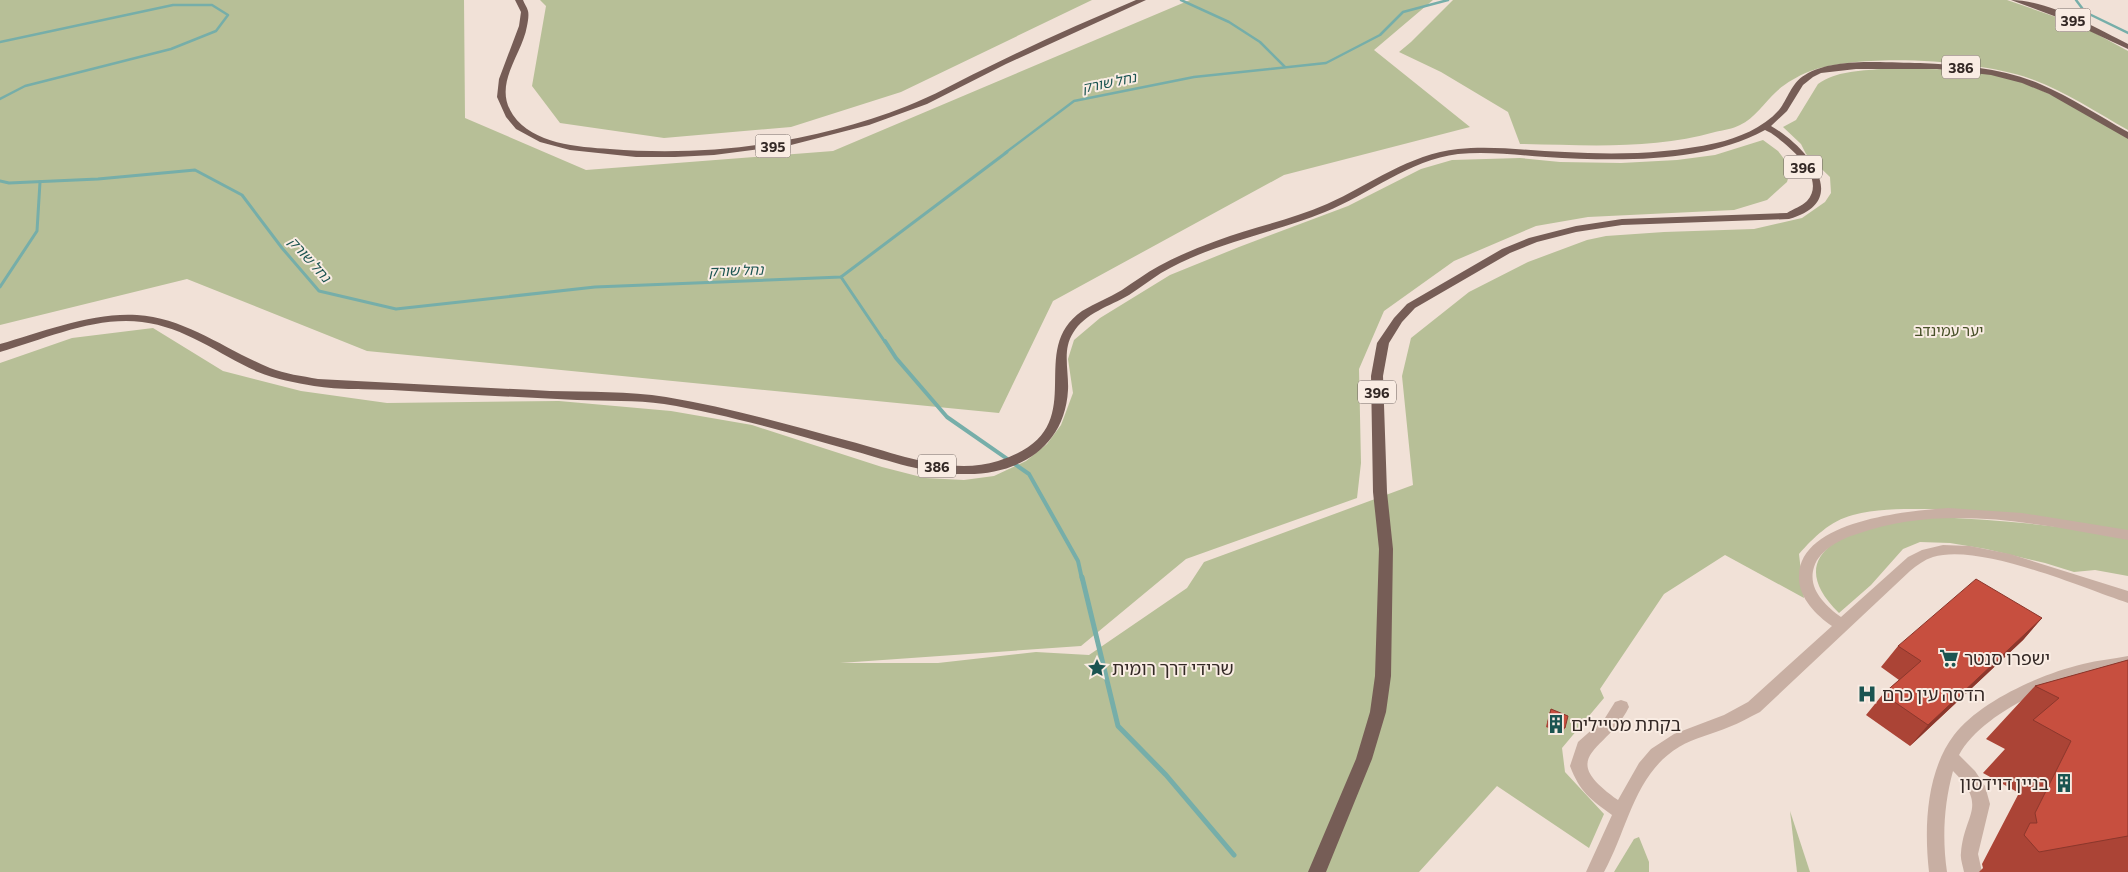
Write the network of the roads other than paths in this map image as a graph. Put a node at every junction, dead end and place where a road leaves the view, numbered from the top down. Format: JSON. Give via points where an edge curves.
{"nodes":[{"id":1,"x":519,"y":0,"type":"edge"},
{"id":2,"x":1142,"y":0,"type":"edge"},
{"id":3,"x":2015,"y":0,"type":"edge"},
{"id":4,"x":2128,"y":47,"type":"edge"},
{"id":5,"x":1780,"y":113,"type":"junction"},
{"id":6,"x":1765,"y":126,"type":"junction"},
{"id":7,"x":2128,"y":136,"type":"edge"},
{"id":8,"x":1793,"y":145,"type":"junction"},
{"id":9,"x":1789,"y":216,"type":"junction"},
{"id":10,"x":0,"y":348,"type":"edge"},
{"id":11,"x":2128,"y":535,"type":"edge"},
{"id":12,"x":2128,"y":597,"type":"edge"},
{"id":13,"x":1842,"y":625,"type":"junction"},
{"id":14,"x":2128,"y":662,"type":"edge"},
{"id":15,"x":1621,"y":706,"type":"dead end"},
{"id":16,"x":1951,"y":758,"type":"junction"},
{"id":17,"x":1622,"y":812,"type":"junction"},
{"id":18,"x":1317,"y":872,"type":"edge"},
{"id":19,"x":1595,"y":872,"type":"edge"},
{"id":20,"x":1938,"y":872,"type":"edge"},
{"id":21,"x":1973,"y":872,"type":"edge"}],
"edges":[{"from":1,"to":2,"type":"main road","number":"395","via":[[525,12],[521,34],[500,92],[511,120],[529,134],[549,143],[618,153],[667,154],[762,148],[858,127],[905,110]]},
{"from":3,"to":4,"type":"main road","number":"395","via":[[2088,26]]},
{"from":5,"to":6,"type":"main road","number":"386"},
{"from":5,"to":7,"type":"main road","number":"386","via":[[1806,77],[1820,72],[1876,66],[1961,67],[2027,82]]},
{"from":5,"to":8,"type":"main road","via":[[1780,121]]},
{"from":6,"to":8,"type":"main road","number":"396"},
{"from":6,"to":9,"type":"main road","number":"396","via":[[1805,169],[1809,178],[1809,188]]},
{"from":6,"to":10,"type":"main road","number":"386","via":[[1753,134],[1715,146],[1667,154],[1611,156],[1472,150],[1447,152],[1421,160],[1327,207],[1207,248],[1161,269],[1122,295],[1085,314],[1068,329],[1060,354],[1062,391],[1057,422],[1038,448],[1012,461],[983,469],[948,468],[908,461],[718,411],[662,400],[318,383],[268,371],[199,337],[161,322],[136,317],[101,321]]},
{"from":8,"to":9,"type":"main road","number":"396","via":[[1816,174],[1817,189],[1808,206]]},
{"from":9,"to":18,"type":"main road","number":"396","via":[[1622,222],[1533,240],[1506,251],[1410,306],[1398,320],[1383,343],[1377,376],[1380,492],[1386,549],[1383,676],[1378,712],[1364,759]]},
{"from":11,"to":13,"type":"street","via":[[1996,515],[1933,514],[1865,524],[1831,539],[1810,559],[1806,574],[1810,593],[1828,616]]},
{"from":12,"to":13,"type":"street","via":[[2082,580],[2000,557],[1942,550],[1911,561]]},
{"from":13,"to":17,"type":"street","via":[[1754,707],[1672,742],[1657,753],[1644,767]]},
{"from":14,"to":16,"type":"street","via":[[2071,674],[2011,700],[1983,717],[1959,741]]},
{"from":15,"to":17,"type":"street","via":[[1611,723],[1584,747],[1578,766],[1584,780],[1598,795]]},
{"from":16,"to":20,"type":"street","via":[[1936,813]]},
{"from":16,"to":21,"type":"street","via":[[1969,776],[1979,791],[1982,804],[1969,854]]},
{"from":17,"to":19,"type":"street"}]}
